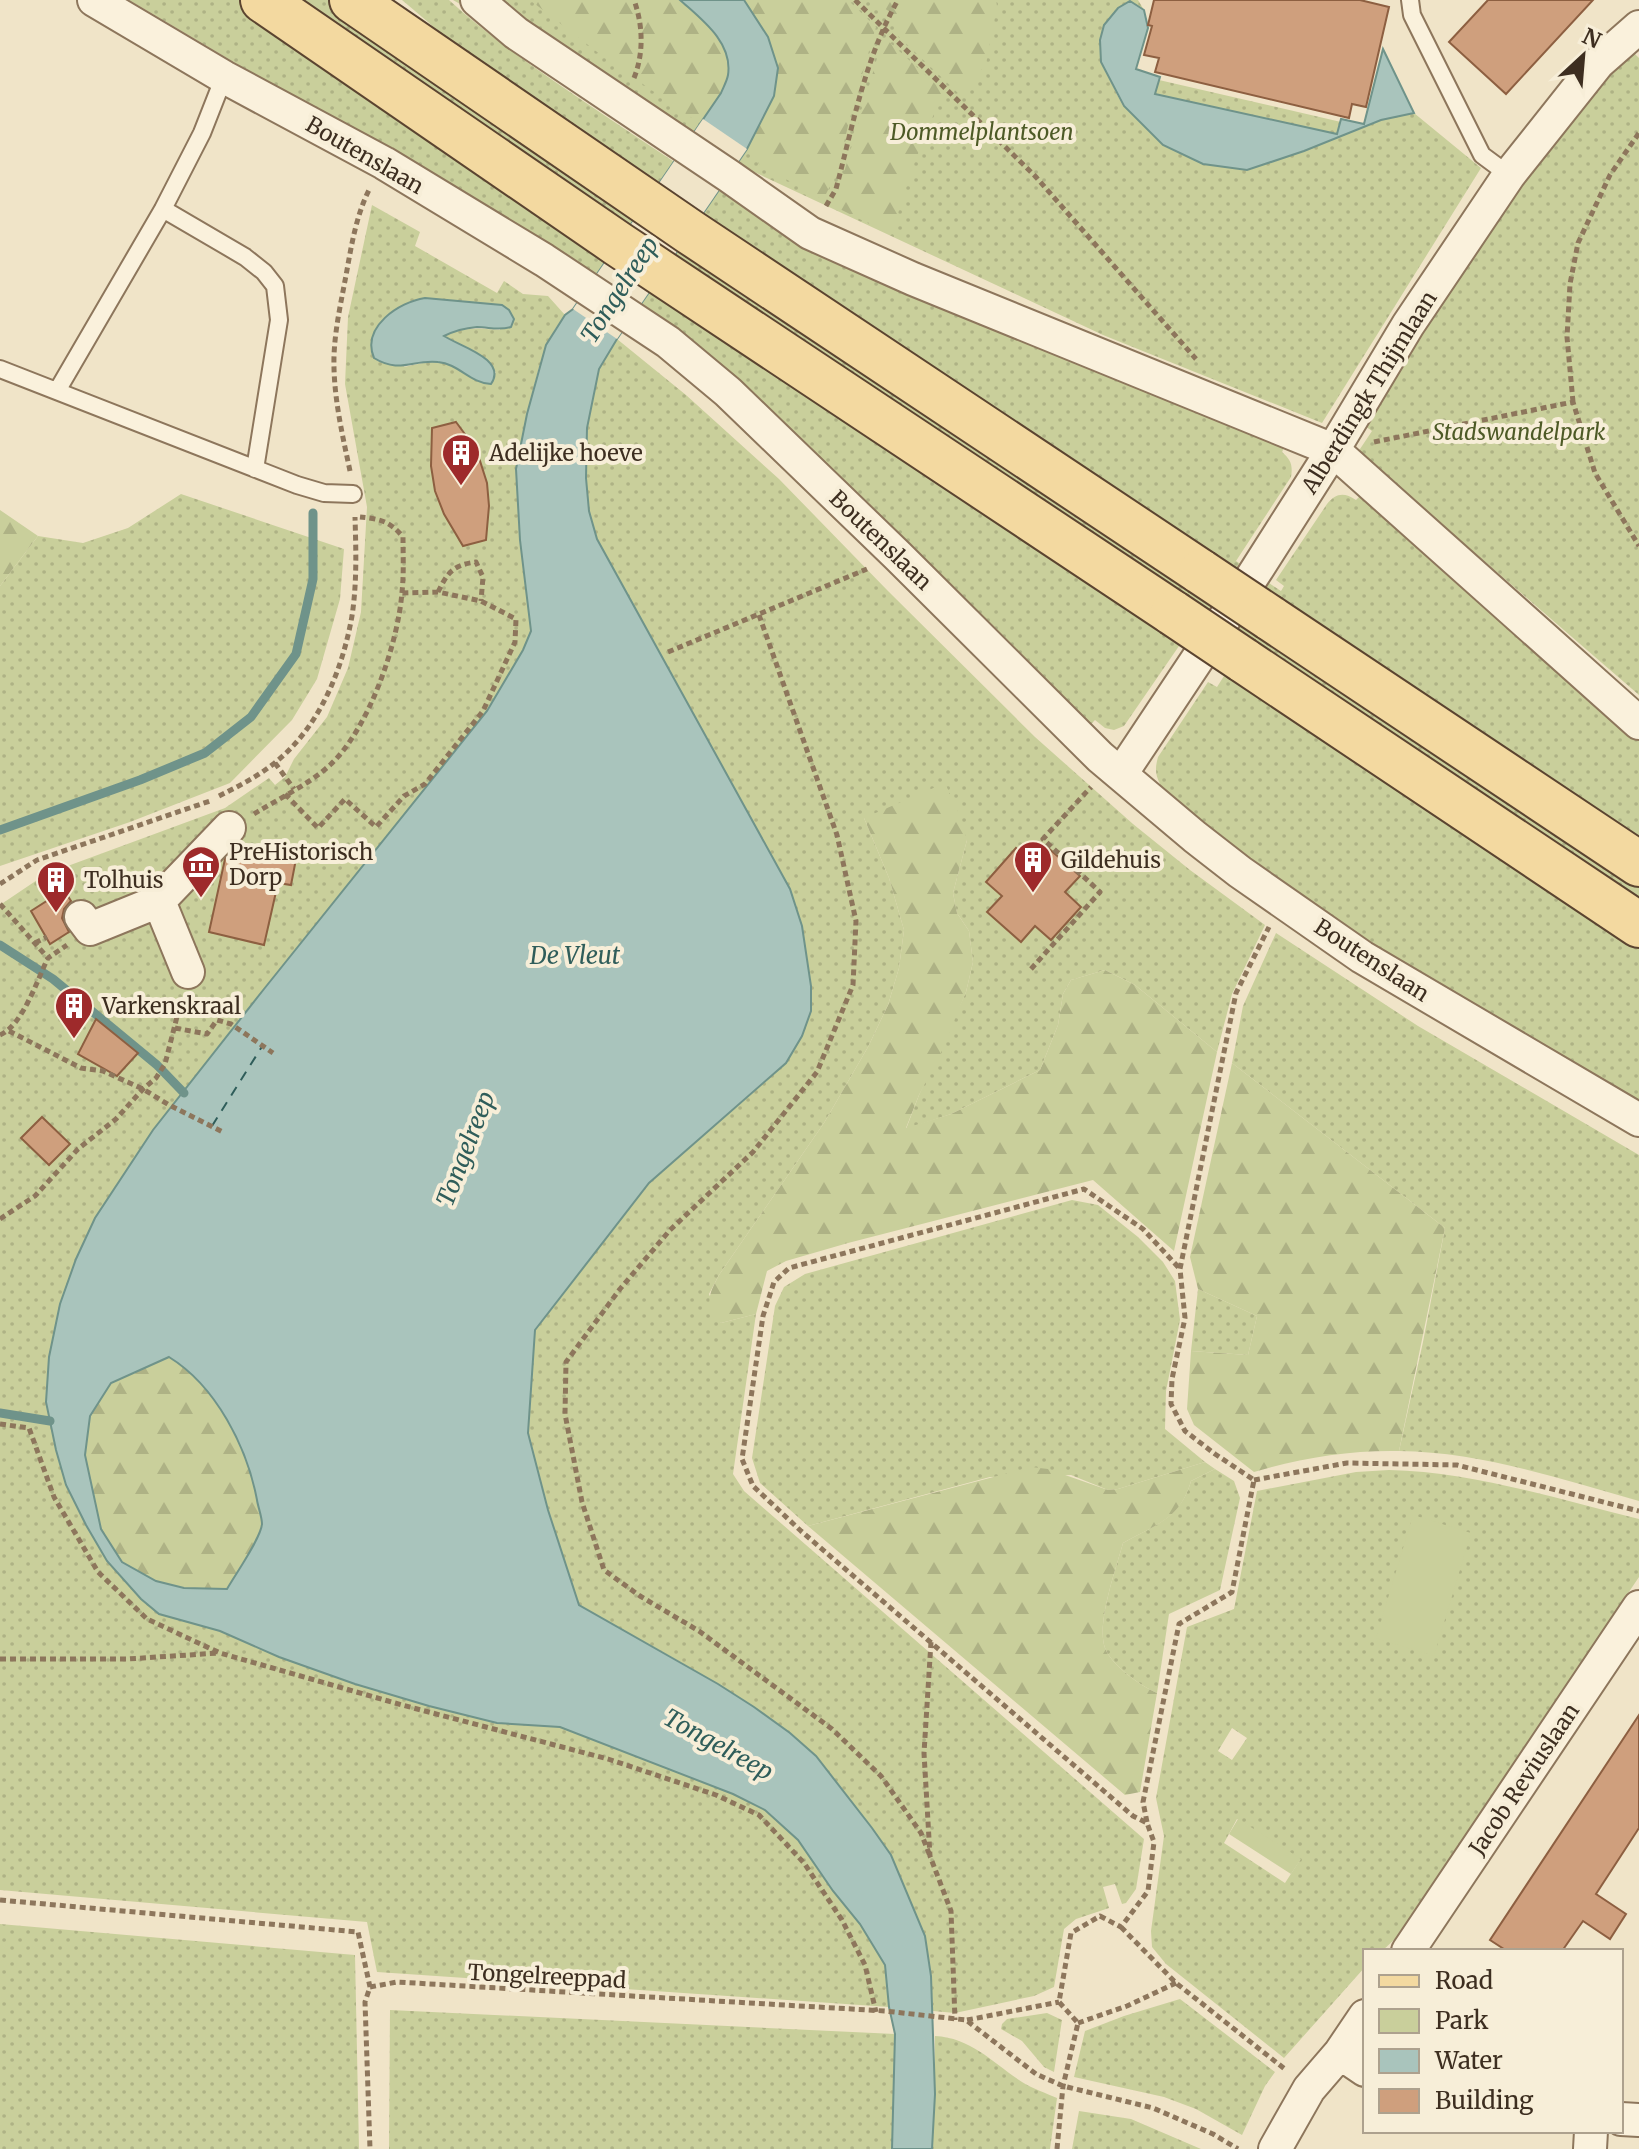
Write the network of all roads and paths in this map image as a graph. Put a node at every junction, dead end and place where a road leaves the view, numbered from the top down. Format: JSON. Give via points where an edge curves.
{"nodes":[{"id":1,"x":94,"y":0,"type":"edge"},
{"id":2,"x":263,"y":0,"type":"edge"},
{"id":3,"x":352,"y":0,"type":"edge"},
{"id":4,"x":477,"y":0,"type":"edge"},
{"id":5,"x":634,"y":0,"type":"edge"},
{"id":6,"x":855,"y":0,"type":"edge"},
{"id":7,"x":898,"y":0,"type":"edge"},
{"id":8,"x":1410,"y":0,"type":"edge"},
{"id":9,"x":883,"y":27,"type":"junction"},
{"id":10,"x":1639,"y":27,"type":"edge"},
{"id":11,"x":224,"y":77,"type":"junction"},
{"id":12,"x":619,"y":103,"type":"junction"},
{"id":13,"x":1639,"y":133,"type":"edge"},
{"id":14,"x":1509,"y":175,"type":"junction"},
{"id":15,"x":361,"y":206,"type":"dead end"},
{"id":16,"x":163,"y":209,"type":"junction"},
{"id":17,"x":810,"y":233,"type":"junction"},
{"id":18,"x":0,"y":369,"type":"edge"},
{"id":19,"x":57,"y":391,"type":"junction"},
{"id":20,"x":1187,"y":391,"type":"junction"},
{"id":21,"x":1573,"y":402,"type":"junction"},
{"id":22,"x":1333,"y":450,"type":"junction"},
{"id":23,"x":255,"y":469,"type":"junction"},
{"id":24,"x":353,"y":494,"type":"junction"},
{"id":25,"x":355,"y":517,"type":"junction"},
{"id":26,"x":1639,"y":546,"type":"edge"},
{"id":27,"x":898,"y":556,"type":"junction"},
{"id":28,"x":438,"y":592,"type":"junction"},
{"id":29,"x":402,"y":593,"type":"junction"},
{"id":30,"x":481,"y":601,"type":"junction"},
{"id":31,"x":759,"y":615,"type":"junction"},
{"id":32,"x":668,"y":652,"type":"dead end"},
{"id":33,"x":1639,"y":723,"type":"edge"},
{"id":34,"x":275,"y":763,"type":"junction"},
{"id":35,"x":1116,"y":770,"type":"junction"},
{"id":36,"x":294,"y":789,"type":"junction"},
{"id":37,"x":285,"y":794,"type":"junction"},
{"id":38,"x":229,"y":828,"type":"joint"},
{"id":39,"x":1639,"y":864,"type":"edge"},
{"id":40,"x":0,"y":884,"type":"edge"},
{"id":41,"x":159,"y":901,"type":"junction"},
{"id":42,"x":0,"y":904,"type":"edge"},
{"id":43,"x":1285,"y":904,"type":"junction"},
{"id":44,"x":86,"y":923,"type":"joint"},
{"id":45,"x":1639,"y":925,"type":"edge"},
{"id":46,"x":47,"y":937,"type":"dead end"},
{"id":47,"x":35,"y":943,"type":"junction"},
{"id":48,"x":47,"y":961,"type":"junction"},
{"id":49,"x":1031,"y":969,"type":"dead end"},
{"id":50,"x":188,"y":972,"type":"joint"},
{"id":51,"x":175,"y":1028,"type":"junction"},
{"id":52,"x":9,"y":1031,"type":"junction"},
{"id":53,"x":0,"y":1035,"type":"edge"},
{"id":54,"x":273,"y":1053,"type":"dead end"},
{"id":55,"x":143,"y":1089,"type":"junction"},
{"id":56,"x":1639,"y":1120,"type":"edge"},
{"id":57,"x":223,"y":1132,"type":"dead end"},
{"id":58,"x":0,"y":1219,"type":"edge"},
{"id":59,"x":1180,"y":1269,"type":"junction"},
{"id":60,"x":0,"y":1424,"type":"edge"},
{"id":61,"x":1254,"y":1480,"type":"junction"},
{"id":62,"x":1639,"y":1511,"type":"edge"},
{"id":63,"x":1639,"y":1607,"type":"edge"},
{"id":64,"x":931,"y":1642,"type":"junction"},
{"id":65,"x":220,"y":1653,"type":"junction"},
{"id":66,"x":0,"y":1659,"type":"edge"},
{"id":67,"x":1147,"y":1823,"type":"junction"},
{"id":68,"x":930,"y":1856,"type":"junction"},
{"id":69,"x":0,"y":1900,"type":"edge"},
{"id":70,"x":1121,"y":1927,"type":"junction"},
{"id":71,"x":1409,"y":1949,"type":"edge"},
{"id":72,"x":1176,"y":1983,"type":"junction"},
{"id":73,"x":370,"y":1987,"type":"junction"},
{"id":74,"x":1059,"y":2002,"type":"junction"},
{"id":75,"x":876,"y":2012,"type":"junction"},
{"id":76,"x":955,"y":2020,"type":"junction"},
{"id":77,"x":966,"y":2020,"type":"junction"},
{"id":78,"x":1078,"y":2023,"type":"junction"},
{"id":79,"x":1363,"y":2023,"type":"edge"},
{"id":80,"x":1352,"y":2061,"type":"edge"},
{"id":81,"x":1063,"y":2086,"type":"junction"},
{"id":82,"x":1309,"y":2089,"type":"junction"},
{"id":83,"x":370,"y":2149,"type":"edge"},
{"id":84,"x":1057,"y":2149,"type":"edge"},
{"id":85,"x":1238,"y":2149,"type":"edge"},
{"id":86,"x":1275,"y":2149,"type":"edge"}],
"edges":[{"from":1,"to":11,"type":"street","name":"Boutenslaan"},
{"from":2,"to":45,"type":"main road","bridge":true,"via":[[618,244]]},
{"from":3,"to":39,"type":"main road","bridge":true,"via":[[690,232]]},
{"from":4,"to":12,"type":"street"},
{"from":5,"to":12,"type":"path","via":[[640,55],[636,75]]},
{"from":6,"to":9,"type":"path"},
{"from":7,"to":9,"type":"path"},
{"from":8,"to":14,"type":"lane","via":[[1412,15],[1482,155]]},
{"from":9,"to":17,"type":"path","via":[[836,189]]},
{"from":9,"to":20,"type":"path","via":[[1035,176],[1198,361]]},
{"from":10,"to":14,"type":"street","name":"Alberdingk Thijmlaan","via":[[1598,63]]},
{"from":11,"to":16,"type":"lane"},
{"from":11,"to":27,"type":"street","name":"Boutenslaan","via":[[384,163],[668,342]]},
{"from":12,"to":17,"type":"street"},
{"from":13,"to":21,"type":"path","via":[[1610,175],[1578,243],[1567,337]]},
{"from":14,"to":22,"type":"street","name":"Alberdingk Thijmlaan","via":[[1408,325]]},
{"from":15,"to":24,"type":"path","via":[[334,355]]},
{"from":16,"to":19,"type":"lane"},
{"from":16,"to":23,"type":"lane","via":[[245,257],[275,286],[279,320]]},
{"from":17,"to":20,"type":"street"},
{"from":18,"to":19,"type":"lane"},
{"from":19,"to":23,"type":"lane"},
{"from":20,"to":22,"type":"street"},
{"from":21,"to":22,"type":"path"},
{"from":21,"to":26,"type":"path","via":[[1595,473]]},
{"from":22,"to":33,"type":"street"},
{"from":22,"to":35,"type":"street","name":"Alberdingk Thijmlaan","via":[[1254,574]]},
{"from":23,"to":24,"type":"lane","via":[[324,493]]},
{"from":24,"to":25,"type":"path"},
{"from":25,"to":29,"type":"path","via":[[393,525],[403,537]]},
{"from":25,"to":34,"type":"path","via":[[352,616],[341,658],[323,706]]},
{"from":27,"to":31,"type":"path"},
{"from":27,"to":35,"type":"street","name":"Boutenslaan"},
{"from":28,"to":29,"type":"path"},
{"from":28,"to":30,"type":"path"},
{"from":28,"to":30,"type":"path","via":[[453,569],[476,562],[483,577]]},
{"from":29,"to":36,"type":"path","via":[[375,694],[352,739],[330,765]]},
{"from":30,"to":37,"type":"path","via":[[516,619],[515,642],[483,711],[425,784],[404,796],[376,827],[345,799],[318,828]]},
{"from":31,"to":32,"type":"path"},
{"from":31,"to":68,"type":"path","via":[[837,835],[856,921],[853,985],[817,1072],[753,1152],[670,1230],[566,1362],[565,1414],[582,1502],[604,1570],[699,1631],[832,1729],[881,1776],[921,1833]]},
{"from":34,"to":36,"type":"path"},
{"from":34,"to":40,"type":"path","via":[[209,802],[37,860]]},
{"from":35,"to":43,"type":"street","name":"Boutenslaan"},
{"from":35,"to":49,"type":"path","via":[[1043,839],[1100,892]]},
{"from":36,"to":37,"type":"path"},
{"from":37,"to":38,"type":"path"},
{"from":38,"to":41,"type":"street"},
{"from":41,"to":44,"type":"street"},
{"from":41,"to":50,"type":"street"},
{"from":42,"to":47,"type":"path"},
{"from":43,"to":56,"type":"street","name":"Boutenslaan","via":[[1362,957]]},
{"from":43,"to":59,"type":"path","via":[[1236,993]]},
{"from":44,"to":48,"type":"path"},
{"from":46,"to":47,"type":"path"},
{"from":47,"to":48,"type":"path"},
{"from":48,"to":52,"type":"path"},
{"from":50,"to":51,"type":"path"},
{"from":51,"to":54,"type":"path","via":[[207,1034],[217,1020]]},
{"from":51,"to":55,"type":"path","via":[[165,1064]]},
{"from":52,"to":53,"type":"path"},
{"from":52,"to":55,"type":"path","via":[[81,1068],[103,1071]]},
{"from":55,"to":57,"type":"path"},
{"from":55,"to":58,"type":"path","via":[[35,1196]]},
{"from":59,"to":61,"type":"path","via":[[1185,1318],[1171,1404],[1185,1431]]},
{"from":59,"to":64,"type":"path","via":[[1143,1229],[1084,1189],[789,1268],[774,1282],[763,1316],[742,1459],[753,1486]]},
{"from":60,"to":65,"type":"path","via":[[29,1428],[54,1497],[98,1572],[147,1619]]},
{"from":61,"to":62,"type":"path","via":[[1347,1463],[1457,1465]]},
{"from":61,"to":67,"type":"path","via":[[1232,1592],[1179,1624],[1143,1802]]},
{"from":63,"to":71,"type":"street","name":"Jacob Reviuslaan"},
{"from":64,"to":67,"type":"path"},
{"from":64,"to":68,"type":"path","via":[[924,1753]]},
{"from":65,"to":66,"type":"path"},
{"from":65,"to":75,"type":"path","via":[[608,1759],[759,1815],[804,1863],[842,1920],[865,1965]]},
{"from":67,"to":70,"type":"path","via":[[1154,1842],[1148,1891]]},
{"from":68,"to":76,"type":"path","via":[[951,1911]]},
{"from":69,"to":73,"type":"path","via":[[358,1932]]},
{"from":70,"to":72,"type":"path"},
{"from":70,"to":74,"type":"path","via":[[1100,1916],[1071,1933]]},
{"from":72,"to":78,"type":"path"},
{"from":72,"to":82,"type":"path"},
{"from":73,"to":75,"type":"path","name":"Tongelreeppad","via":[[397,1982]]},
{"from":73,"to":83,"type":"path","via":[[365,2002]]},
{"from":74,"to":77,"type":"path","name":"Tongelreeppad"},
{"from":74,"to":78,"type":"path"},
{"from":75,"to":76,"type":"path","name":"Tongelreeppad"},
{"from":76,"to":77,"type":"path","name":"Tongelreeppad"},
{"from":77,"to":81,"type":"path","via":[[1036,2074]]},
{"from":78,"to":81,"type":"path"},
{"from":79,"to":80,"type":"street"},
{"from":80,"to":82,"type":"street"},
{"from":81,"to":84,"type":"path"},
{"from":81,"to":85,"type":"path","via":[[1153,2108]]},
{"from":82,"to":86,"type":"street"}]}
